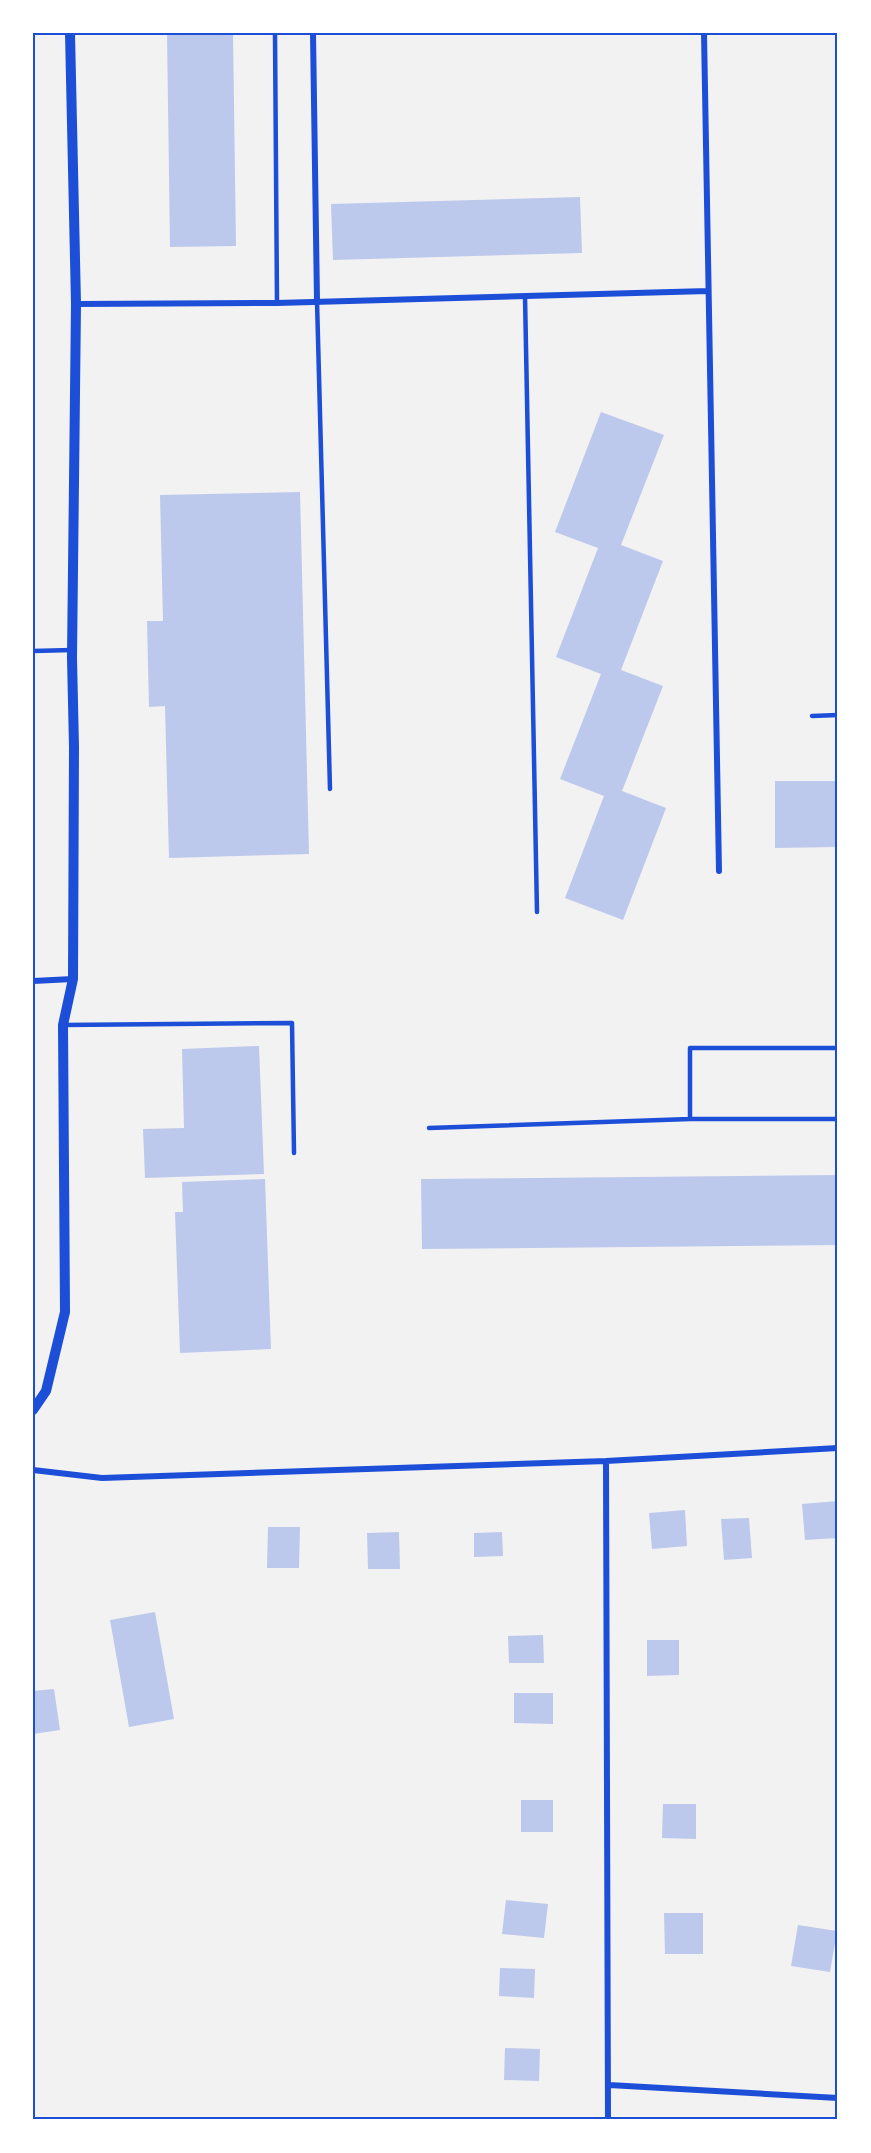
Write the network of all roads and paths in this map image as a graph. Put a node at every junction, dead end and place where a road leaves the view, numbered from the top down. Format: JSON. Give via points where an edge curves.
{"nodes":[{"id":1,"x":70,"y":33,"type":"edge"},
{"id":2,"x":275,"y":33,"type":"edge"},
{"id":3,"x":313,"y":33,"type":"edge"},
{"id":4,"x":704,"y":33,"type":"edge"},
{"id":5,"x":708,"y":291,"type":"junction"},
{"id":6,"x":525,"y":296,"type":"junction"},
{"id":7,"x":316,"y":302,"type":"junction"},
{"id":8,"x":277,"y":303,"type":"junction"},
{"id":9,"x":76,"y":304,"type":"junction"},
{"id":10,"x":72,"y":650,"type":"junction"},
{"id":11,"x":33,"y":651,"type":"edge"},
{"id":12,"x":812,"y":716,"type":"dead end"},
{"id":13,"x":838,"y":716,"type":"edge"},
{"id":14,"x":330,"y":789,"type":"dead end"},
{"id":15,"x":719,"y":871,"type":"dead end"},
{"id":16,"x":537,"y":912,"type":"dead end"},
{"id":17,"x":73,"y":979,"type":"junction"},
{"id":18,"x":33,"y":981,"type":"edge"},
{"id":19,"x":63,"y":1025,"type":"junction"},
{"id":20,"x":838,"y":1048,"type":"edge"},
{"id":21,"x":690,"y":1119,"type":"junction"},
{"id":22,"x":838,"y":1119,"type":"edge"},
{"id":23,"x":429,"y":1128,"type":"dead end"},
{"id":24,"x":294,"y":1153,"type":"dead end"},
{"id":25,"x":33,"y":1410,"type":"edge"},
{"id":26,"x":838,"y":1448,"type":"edge"},
{"id":27,"x":606,"y":1461,"type":"junction"},
{"id":28,"x":33,"y":1470,"type":"edge"},
{"id":29,"x":609,"y":2085,"type":"junction"},
{"id":30,"x":838,"y":2098,"type":"edge"},
{"id":31,"x":608,"y":2120,"type":"edge"}],
"edges":[{"from":1,"to":9,"type":"street"},
{"from":2,"to":8,"type":"lane"},
{"from":3,"to":7,"type":"street"},
{"from":4,"to":5,"type":"street"},
{"from":5,"to":6,"type":"street"},
{"from":5,"to":15,"type":"street"},
{"from":6,"to":7,"type":"street"},
{"from":6,"to":16,"type":"lane"},
{"from":7,"to":8,"type":"street"},
{"from":7,"to":14,"type":"lane"},
{"from":8,"to":9,"type":"street"},
{"from":9,"to":10,"type":"street"},
{"from":10,"to":11,"type":"lane"},
{"from":10,"to":17,"type":"street"},
{"from":12,"to":13,"type":"lane"},
{"from":17,"to":18,"type":"street"},
{"from":17,"to":19,"type":"street"},
{"from":19,"to":24,"type":"lane","via":[[292,1023]]},
{"from":19,"to":25,"type":"street","via":[[65,1311],[46,1391]]},
{"from":20,"to":21,"type":"lane","via":[[690,1048]]},
{"from":21,"to":22,"type":"lane"},
{"from":21,"to":23,"type":"lane"},
{"from":26,"to":27,"type":"street"},
{"from":27,"to":28,"type":"street","via":[[102,1479]]},
{"from":27,"to":29,"type":"street"},
{"from":29,"to":30,"type":"street"},
{"from":29,"to":31,"type":"street"}]}
